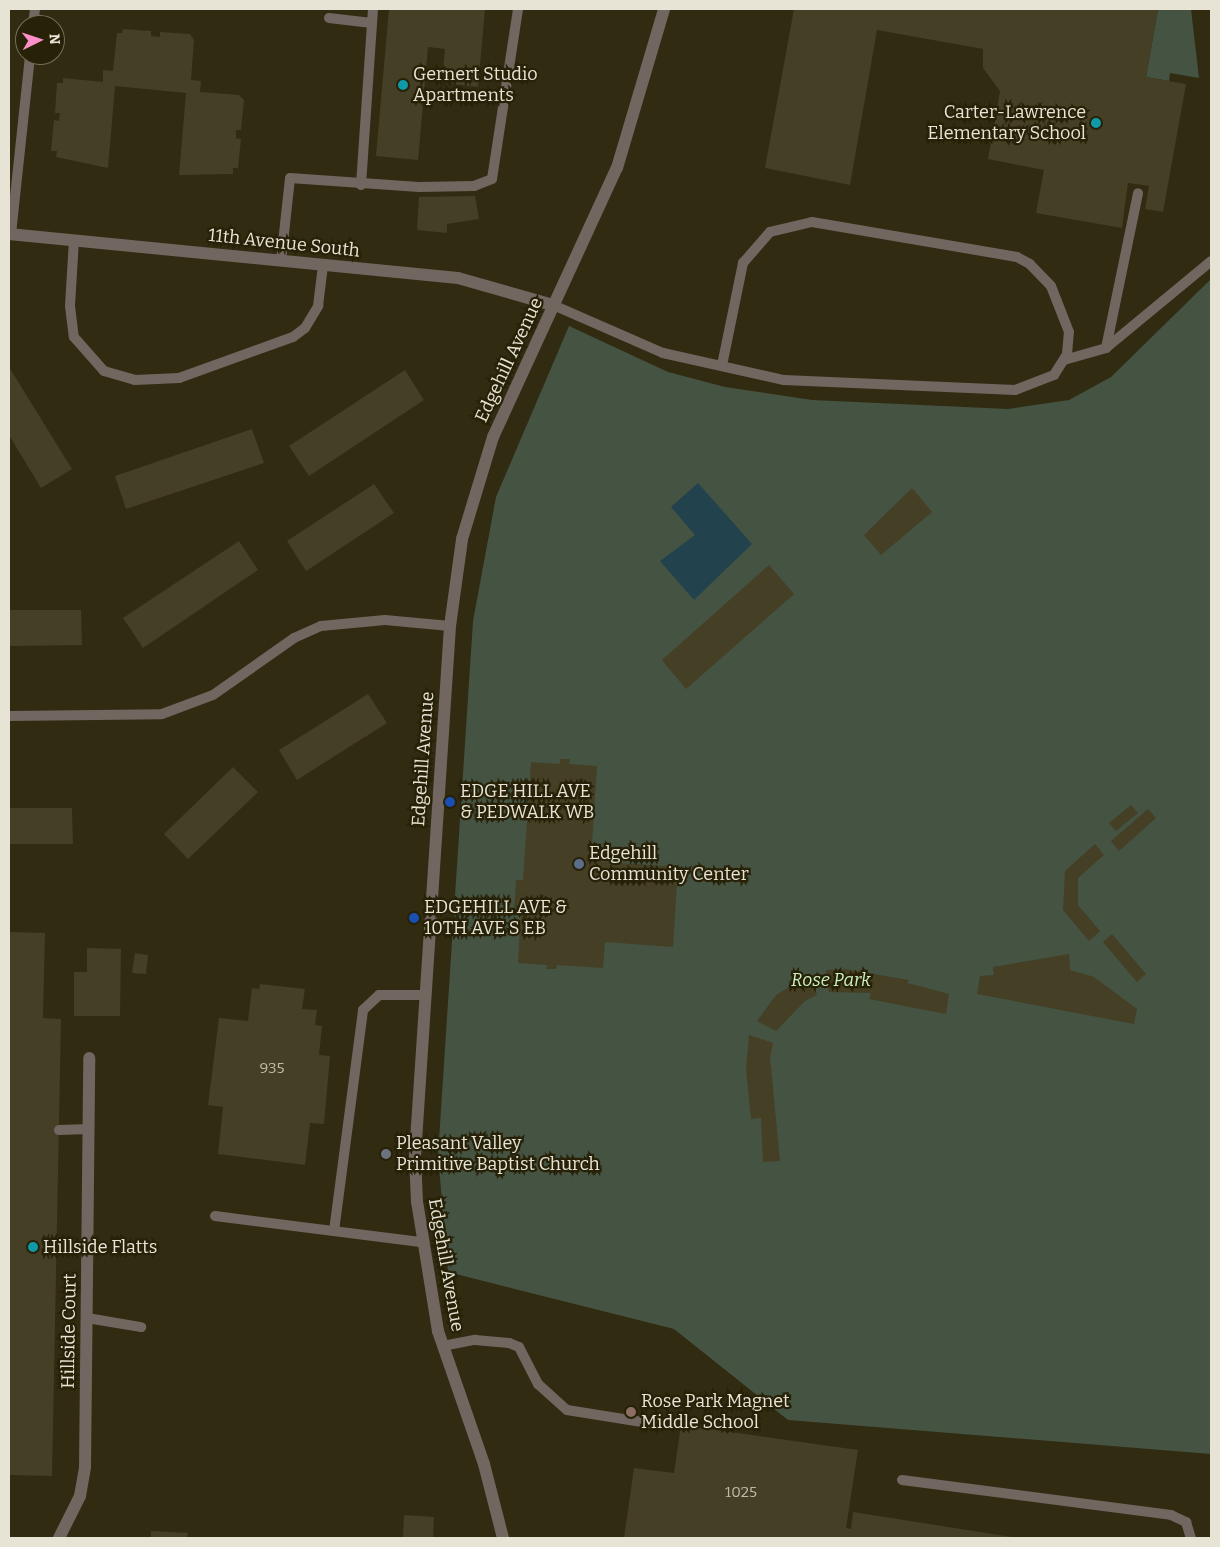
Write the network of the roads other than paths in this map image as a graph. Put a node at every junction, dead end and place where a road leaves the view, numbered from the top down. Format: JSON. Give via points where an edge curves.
{"nodes":[{"id":1,"x":373,"y":9,"type":"edge"},
{"id":2,"x":518,"y":9,"type":"edge"},
{"id":3,"x":664,"y":9,"type":"edge"},
{"id":4,"x":328,"y":18,"type":"dead end"},
{"id":5,"x":372,"y":23,"type":"junction"},
{"id":6,"x":29,"y":65,"type":"edge"},
{"id":7,"x":361,"y":185,"type":"junction"},
{"id":8,"x":1138,"y":193,"type":"dead end"},
{"id":9,"x":10,"y":234,"type":"edge"},
{"id":10,"x":74,"y":240,"type":"junction"},
{"id":11,"x":281,"y":261,"type":"junction"},
{"id":12,"x":1211,"y":261,"type":"edge"},
{"id":13,"x":323,"y":265,"type":"junction"},
{"id":14,"x":553,"y":305,"type":"junction"},
{"id":15,"x":1106,"y":348,"type":"junction"},
{"id":16,"x":1064,"y":360,"type":"junction"},
{"id":17,"x":722,"y":365,"type":"junction"},
{"id":18,"x":450,"y":626,"type":"junction"},
{"id":19,"x":9,"y":716,"type":"edge"},
{"id":20,"x":425,"y":995,"type":"junction"},
{"id":21,"x":89,"y":1058,"type":"dead end"},
{"id":22,"x":89,"y":1129,"type":"junction"},
{"id":23,"x":59,"y":1130,"type":"dead end"},
{"id":24,"x":215,"y":1216,"type":"dead end"},
{"id":25,"x":334,"y":1231,"type":"junction"},
{"id":26,"x":422,"y":1242,"type":"junction"},
{"id":27,"x":87,"y":1318,"type":"junction"},
{"id":28,"x":141,"y":1327,"type":"dead end"},
{"id":29,"x":443,"y":1346,"type":"junction"},
{"id":30,"x":661,"y":1425,"type":"dead end"},
{"id":31,"x":902,"y":1480,"type":"dead end"},
{"id":32,"x":59,"y":1538,"type":"edge"},
{"id":33,"x":503,"y":1538,"type":"edge"},
{"id":34,"x":1191,"y":1538,"type":"edge"}],
"edges":[{"from":1,"to":5,"type":"lane"},
{"from":2,"to":7,"type":"lane","via":[[492,179],[450,188]]},
{"from":3,"to":14,"type":"street","name":"Edgehill Avenue","via":[[617,168]]},
{"from":4,"to":5,"type":"lane"},
{"from":5,"to":7,"type":"lane"},
{"from":6,"to":9,"type":"lane"},
{"from":7,"to":11,"type":"lane","via":[[290,178]]},
{"from":8,"to":15,"type":"lane"},
{"from":9,"to":10,"type":"street","name":"11th Avenue South"},
{"from":10,"to":11,"type":"street","name":"11th Avenue South"},
{"from":10,"to":13,"type":"lane","via":[[70,306],[74,337],[104,371],[135,380],[179,378],[300,334],[318,306]]},
{"from":11,"to":13,"type":"street","name":"11th Avenue South"},
{"from":12,"to":15,"type":"lane"},
{"from":13,"to":14,"type":"street","name":"11th Avenue South","via":[[458,278]]},
{"from":14,"to":17,"type":"lane","via":[[663,353]]},
{"from":14,"to":18,"type":"street","name":"Edgehill Avenue","via":[[493,437],[476,489]]},
{"from":15,"to":16,"type":"lane"},
{"from":16,"to":17,"type":"lane","via":[[1042,382],[1014,390],[987,391],[784,380]]},
{"from":16,"to":17,"type":"lane","via":[[1069,342],[1064,310],[1047,280],[1030,264],[1017,257],[812,222],[770,232],[743,263]]},
{"from":18,"to":19,"type":"lane","via":[[385,620],[321,626],[294,638],[213,695],[162,714]]},
{"from":18,"to":20,"type":"street","name":"Edgehill Avenue"},
{"from":20,"to":25,"type":"lane","via":[[379,995],[363,1010]]},
{"from":20,"to":26,"type":"street","name":"Edgehill Avenue","via":[[415,1156]]},
{"from":21,"to":22,"type":"street","name":"Hillside Court"},
{"from":22,"to":23,"type":"lane"},
{"from":22,"to":27,"type":"street","name":"Hillside Court"},
{"from":24,"to":25,"type":"lane"},
{"from":25,"to":26,"type":"lane"},
{"from":26,"to":29,"type":"street","name":"Edgehill Avenue"},
{"from":27,"to":28,"type":"lane"},
{"from":27,"to":32,"type":"street","name":"Hillside Court","via":[[84,1483]]},
{"from":29,"to":30,"type":"lane","via":[[475,1340],[509,1343],[518,1347],[538,1384],[567,1410]]},
{"from":29,"to":33,"type":"street","name":"Edgehill Avenue","via":[[484,1464]]},
{"from":31,"to":34,"type":"lane","via":[[1171,1515],[1186,1522]]}]}
